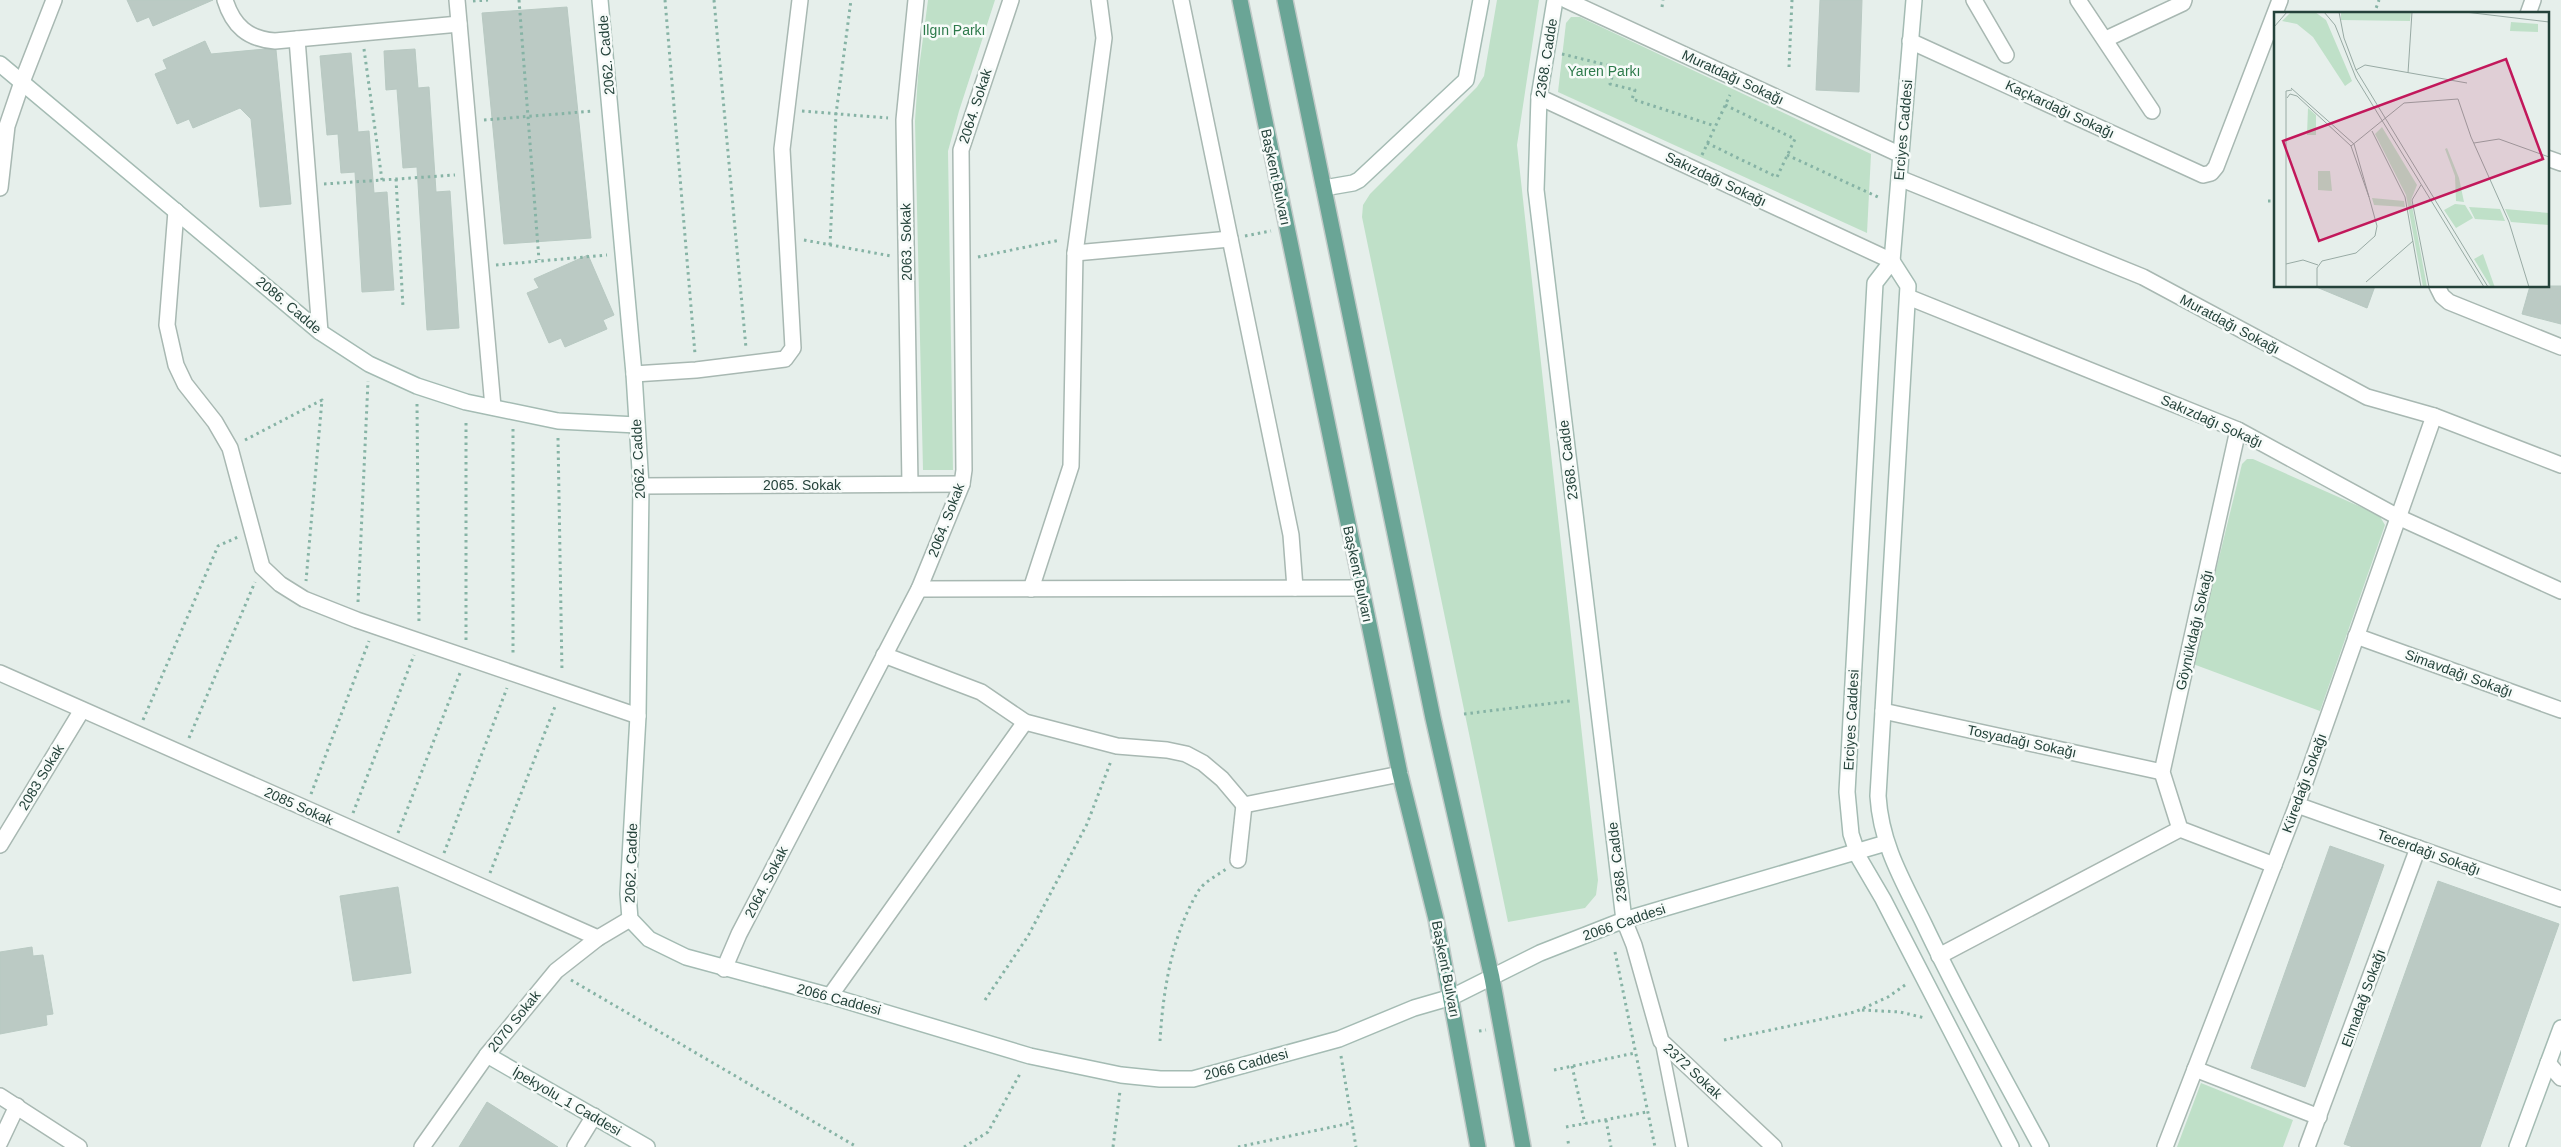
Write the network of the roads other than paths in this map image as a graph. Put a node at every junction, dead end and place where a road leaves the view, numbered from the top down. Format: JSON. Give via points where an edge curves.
{"nodes":[{"id":1,"x":54,"y":0,"type":"edge"},
{"id":2,"x":225,"y":0,"type":"edge"},
{"id":3,"x":457,"y":0,"type":"edge"},
{"id":4,"x":600,"y":0,"type":"edge"},
{"id":5,"x":800,"y":0,"type":"edge"},
{"id":6,"x":916,"y":0,"type":"edge"},
{"id":7,"x":1011,"y":0,"type":"edge"},
{"id":8,"x":1099,"y":0,"type":"edge"},
{"id":9,"x":1181,"y":0,"type":"edge"},
{"id":10,"x":1240,"y":0,"type":"edge"},
{"id":11,"x":1285,"y":0,"type":"edge"},
{"id":12,"x":1481,"y":0,"type":"edge"},
{"id":13,"x":1555,"y":0,"type":"edge"},
{"id":14,"x":1566,"y":0,"type":"edge"},
{"id":15,"x":1914,"y":0,"type":"edge"},
{"id":16,"x":1974,"y":0,"type":"edge"},
{"id":17,"x":2078,"y":0,"type":"edge"},
{"id":18,"x":2184,"y":0,"type":"edge"},
{"id":19,"x":2280,"y":0,"type":"edge"},
{"id":20,"x":2533,"y":0,"type":"edge"},
{"id":21,"x":2275,"y":12,"type":"edge"},
{"id":22,"x":2529,"y":12,"type":"edge"},
{"id":23,"x":2274,"y":16,"type":"edge"},
{"id":24,"x":459,"y":24,"type":"junction"},
{"id":25,"x":297,"y":39,"type":"junction"},
{"id":26,"x":2106,"y":39,"type":"junction"},
{"id":27,"x":1910,"y":41,"type":"junction"},
{"id":28,"x":2006,"y":56,"type":"dead end"},
{"id":29,"x":0,"y":64,"type":"edge"},
{"id":30,"x":22,"y":82,"type":"junction"},
{"id":31,"x":1540,"y":97,"type":"junction"},
{"id":32,"x":2152,"y":111,"type":"dead end"},
{"id":33,"x":1901,"y":155,"type":"junction"},
{"id":34,"x":2548,"y":158,"type":"edge"},
{"id":35,"x":2561,"y":163,"type":"edge"},
{"id":36,"x":1899,"y":178,"type":"junction"},
{"id":37,"x":0,"y":188,"type":"edge"},
{"id":38,"x":1324,"y":188,"type":"junction"},
{"id":39,"x":176,"y":211,"type":"junction"},
{"id":40,"x":1230,"y":239,"type":"junction"},
{"id":41,"x":1075,"y":253,"type":"junction"},
{"id":42,"x":1892,"y":261,"type":"junction"},
{"id":43,"x":2438,"y":288,"type":"edge"},
{"id":44,"x":1908,"y":297,"type":"junction"},
{"id":45,"x":320,"y":332,"type":"junction"},
{"id":46,"x":2561,"y":347,"type":"edge"},
{"id":47,"x":634,"y":374,"type":"junction"},
{"id":48,"x":492,"y":407,"type":"junction"},
{"id":49,"x":2434,"y":416,"type":"junction"},
{"id":50,"x":637,"y":425,"type":"junction"},
{"id":51,"x":2238,"y":430,"type":"junction"},
{"id":52,"x":2561,"y":465,"type":"edge"},
{"id":53,"x":910,"y":484,"type":"junction"},
{"id":54,"x":962,"y":484,"type":"junction"},
{"id":55,"x":641,"y":486,"type":"junction"},
{"id":56,"x":2398,"y":517,"type":"junction"},
{"id":57,"x":1295,"y":588,"type":"junction"},
{"id":58,"x":1361,"y":588,"type":"junction"},
{"id":59,"x":919,"y":589,"type":"junction"},
{"id":60,"x":1031,"y":589,"type":"junction"},
{"id":61,"x":2561,"y":591,"type":"edge"},
{"id":62,"x":2356,"y":636,"type":"junction"},
{"id":63,"x":884,"y":655,"type":"junction"},
{"id":64,"x":0,"y":673,"type":"edge"},
{"id":65,"x":82,"y":710,"type":"junction"},
{"id":66,"x":2561,"y":710,"type":"edge"},
{"id":67,"x":1883,"y":711,"type":"junction"},
{"id":68,"x":638,"y":716,"type":"junction"},
{"id":69,"x":1025,"y":722,"type":"junction"},
{"id":70,"x":2162,"y":772,"type":"junction"},
{"id":71,"x":1400,"y":774,"type":"junction"},
{"id":72,"x":2297,"y":805,"type":"junction"},
{"id":73,"x":1244,"y":806,"type":"junction"},
{"id":74,"x":2180,"y":829,"type":"junction"},
{"id":75,"x":1886,"y":843,"type":"junction"},
{"id":76,"x":0,"y":845,"type":"edge"},
{"id":77,"x":2418,"y":848,"type":"junction"},
{"id":78,"x":1856,"y":852,"type":"junction"},
{"id":79,"x":1238,"y":860,"type":"road end"},
{"id":80,"x":2274,"y":865,"type":"junction"},
{"id":81,"x":2561,"y":899,"type":"edge"},
{"id":82,"x":630,"y":919,"type":"junction"},
{"id":83,"x":1624,"y":920,"type":"junction"},
{"id":84,"x":598,"y":938,"type":"junction"},
{"id":85,"x":1939,"y":956,"type":"junction"},
{"id":86,"x":724,"y":969,"type":"junction"},
{"id":87,"x":1492,"y":978,"type":"junction"},
{"id":88,"x":830,"y":996,"type":"junction"},
{"id":89,"x":1452,"y":997,"type":"junction"},
{"id":90,"x":2561,"y":1028,"type":"edge"},
{"id":91,"x":1662,"y":1041,"type":"junction"},
{"id":92,"x":487,"y":1055,"type":"junction"},
{"id":93,"x":2548,"y":1062,"type":"junction"},
{"id":94,"x":2195,"y":1069,"type":"junction"},
{"id":95,"x":2561,"y":1078,"type":"edge"},
{"id":96,"x":0,"y":1096,"type":"edge"},
{"id":97,"x":17,"y":1106,"type":"junction"},
{"id":98,"x":594,"y":1116,"type":"junction"},
{"id":99,"x":2319,"y":1117,"type":"junction"},
{"id":100,"x":0,"y":1142,"type":"edge"},
{"id":101,"x":79,"y":1147,"type":"edge"},
{"id":102,"x":422,"y":1147,"type":"edge"},
{"id":103,"x":575,"y":1147,"type":"edge"},
{"id":104,"x":647,"y":1147,"type":"edge"},
{"id":105,"x":1478,"y":1147,"type":"edge"},
{"id":106,"x":1523,"y":1147,"type":"edge"},
{"id":107,"x":1682,"y":1147,"type":"edge"},
{"id":108,"x":1774,"y":1147,"type":"edge"},
{"id":109,"x":2011,"y":1147,"type":"edge"},
{"id":110,"x":2041,"y":1147,"type":"edge"},
{"id":111,"x":2165,"y":1147,"type":"edge"},
{"id":112,"x":2307,"y":1147,"type":"edge"},
{"id":113,"x":2517,"y":1147,"type":"edge"}],
"edges":[{"from":1,"to":30,"type":"street"},
{"from":2,"to":25,"type":"street","via":[[238,27],[249,36],[275,41]]},
{"from":3,"to":24,"type":"street"},
{"from":4,"to":47,"type":"street","name":"2062. Cadde"},
{"from":5,"to":47,"type":"street","via":[[782,149],[793,348],[785,358],[696,370]]},
{"from":6,"to":53,"type":"street","name":"2063. Sokak","via":[[904,120]]},
{"from":7,"to":54,"type":"street","name":"2064. Sokak","via":[[961,150]]},
{"from":8,"to":41,"type":"street","via":[[1104,38]]},
{"from":9,"to":40,"type":"street"},
{"from":10,"to":58,"type":"main road","name":"Başkent Bulvarı"},
{"from":11,"to":38,"type":"main road"},
{"from":12,"to":38,"type":"street","via":[[1466,80],[1359,180]]},
{"from":13,"to":31,"type":"street","name":"2368. Cadde"},
{"from":14,"to":33,"type":"street","name":"Muratdağı Sokağı"},
{"from":15,"to":27,"type":"street","name":"Erciyes Caddesi"},
{"from":16,"to":28,"type":"street"},
{"from":17,"to":26,"type":"street"},
{"from":18,"to":26,"type":"street"},
{"from":19,"to":21,"type":"street","name":"Kaçkardağı Sokağı"},
{"from":20,"to":22,"type":"street"},
{"from":23,"to":27,"type":"street","name":"Kaçkardağı Sokağı","via":[[2216,167],[2211,174],[2203,175]]},
{"from":24,"to":25,"type":"street"},
{"from":24,"to":48,"type":"street"},
{"from":25,"to":45,"type":"street"},
{"from":26,"to":32,"type":"street"},
{"from":27,"to":33,"type":"street","name":"Erciyes Caddesi"},
{"from":29,"to":30,"type":"street","name":"2086. Cadde"},
{"from":30,"to":37,"type":"street","via":[[7,126]]},
{"from":30,"to":39,"type":"street","name":"2086. Cadde"},
{"from":31,"to":42,"type":"street","name":"Sakızdağı Sokağı"},
{"from":31,"to":83,"type":"street","name":"2368. Cadde","via":[[1536,161],[1540,229]]},
{"from":33,"to":36,"type":"street","name":"Erciyes Caddesi"},
{"from":34,"to":35,"type":"street"},
{"from":36,"to":42,"type":"street","name":"Erciyes Caddesi"},
{"from":36,"to":49,"type":"street","name":"Muratdağı Sokağı","via":[[2143,277],[2367,398]]},
{"from":38,"to":87,"type":"main road","via":[[1433,718]]},
{"from":39,"to":45,"type":"street","name":"2086. Cadde"},
{"from":39,"to":68,"type":"street","via":[[166,326],[169,344],[185,384],[215,422],[230,448],[262,567],[280,584],[304,599]]},
{"from":40,"to":41,"type":"street"},
{"from":40,"to":57,"type":"street","via":[[1291,535]]},
{"from":41,"to":60,"type":"street","via":[[1071,466]]},
{"from":42,"to":44,"type":"street","via":[[1908,286]]},
{"from":42,"to":78,"type":"street","name":"Erciyes Caddesi","via":[[1875,283],[1848,792],[1848,818]]},
{"from":43,"to":46,"type":"street","via":[[2449,302]]},
{"from":44,"to":51,"type":"street","name":"Sakızdağı Sokağı"},
{"from":44,"to":67,"type":"street"},
{"from":45,"to":48,"type":"street","name":"2086. Cadde","via":[[369,364],[417,386]]},
{"from":47,"to":50,"type":"street","name":"2062. Cadde"},
{"from":48,"to":50,"type":"street","name":"2086. Cadde","via":[[558,421]]},
{"from":49,"to":52,"type":"street","name":"Muratdağı Sokağı"},
{"from":49,"to":56,"type":"street","name":"Küredağı Sokağı"},
{"from":50,"to":55,"type":"street","name":"2062. Cadde"},
{"from":51,"to":56,"type":"street","name":"Sakızdağı Sokağı"},
{"from":51,"to":70,"type":"street","name":"Göynükdağı Sokağı"},
{"from":53,"to":54,"type":"street","name":"2065. Sokak"},
{"from":53,"to":55,"type":"street","name":"2065. Sokak"},
{"from":54,"to":59,"type":"street","name":"2064. Sokak"},
{"from":55,"to":68,"type":"street","name":"2062. Cadde"},
{"from":56,"to":61,"type":"street","name":"Sakızdağı Sokağı"},
{"from":56,"to":62,"type":"street","name":"Küredağı Sokağı"},
{"from":57,"to":58,"type":"street"},
{"from":57,"to":60,"type":"street"},
{"from":58,"to":71,"type":"main road","name":"Başkent Bulvarı"},
{"from":59,"to":60,"type":"street"},
{"from":59,"to":63,"type":"street","name":"2064. Sokak"},
{"from":62,"to":66,"type":"street","name":"Simavdağı Sokağı"},
{"from":62,"to":72,"type":"street","name":"Küredağı Sokağı"},
{"from":63,"to":69,"type":"street","via":[[980,692]]},
{"from":63,"to":86,"type":"street","name":"2064. Sokak","via":[[739,934]]},
{"from":64,"to":65,"type":"street","name":"2085 Sokak"},
{"from":65,"to":76,"type":"street","name":"2083 Sokak"},
{"from":65,"to":84,"type":"street","name":"2085 Sokak"},
{"from":67,"to":70,"type":"street","name":"Tosyadağı Sokağı"},
{"from":67,"to":75,"type":"street","via":[[1878,796]]},
{"from":68,"to":82,"type":"street","name":"2062. Cadde","via":[[628,894]]},
{"from":69,"to":73,"type":"street","via":[[1117,746],[1186,754],[1222,779]]},
{"from":69,"to":88,"type":"street"},
{"from":70,"to":74,"type":"street"},
{"from":71,"to":73,"type":"street"},
{"from":71,"to":89,"type":"main road","name":"Başkent Bulvarı"},
{"from":72,"to":77,"type":"street","name":"Tecerdağı Sokağı"},
{"from":72,"to":80,"type":"street","name":"Küredağı Sokağı"},
{"from":73,"to":79,"type":"street"},
{"from":74,"to":80,"type":"street"},
{"from":74,"to":85,"type":"street"},
{"from":75,"to":78,"type":"street","name":"2066 Caddesi"},
{"from":75,"to":85,"type":"street"},
{"from":77,"to":81,"type":"street","name":"Tecerdağı Sokağı"},
{"from":77,"to":99,"type":"street","name":"Elmadağ Sokağı"},
{"from":78,"to":83,"type":"street","name":"2066 Caddesi"},
{"from":78,"to":109,"type":"street","name":"Erciyes Caddesi"},
{"from":80,"to":94,"type":"street","name":"Küredağı Sokağı"},
{"from":82,"to":84,"type":"street","name":"2070 Sokak"},
{"from":82,"to":86,"type":"street","name":"2066 Caddesi","via":[[649,939],[671,951]]},
{"from":83,"to":87,"type":"street","name":"2066 Caddesi","via":[[1540,954]]},
{"from":83,"to":91,"type":"street","name":"2372 Sokak"},
{"from":84,"to":92,"type":"street","name":"2070 Sokak","via":[[556,971]]},
{"from":85,"to":110,"type":"street"},
{"from":86,"to":88,"type":"street","name":"2066 Caddesi"},
{"from":87,"to":89,"type":"street","name":"2066 Caddesi"},
{"from":87,"to":106,"type":"main road"},
{"from":88,"to":89,"type":"street","name":"2066 Caddesi","via":[[1030,1056],[1122,1075],[1160,1079],[1194,1079],[1339,1039],[1414,1008]]},
{"from":89,"to":105,"type":"main road","name":"Başkent Bulvarı"},
{"from":90,"to":93,"type":"street"},
{"from":91,"to":107,"type":"lane"},
{"from":91,"to":108,"type":"street","name":"2372 Sokak"},
{"from":92,"to":98,"type":"street","name":"İpekyolu_1 Caddesi"},
{"from":92,"to":102,"type":"street","name":"2070 Sokak"},
{"from":93,"to":95,"type":"street"},
{"from":93,"to":113,"type":"street"},
{"from":94,"to":99,"type":"street"},
{"from":94,"to":111,"type":"street","name":"Küredağı Sokağı"},
{"from":96,"to":97,"type":"street"},
{"from":97,"to":100,"type":"street"},
{"from":97,"to":101,"type":"street"},
{"from":98,"to":103,"type":"street"},
{"from":98,"to":104,"type":"street","name":"İpekyolu_1 Caddesi"},
{"from":99,"to":112,"type":"street","name":"Elmadağ Sokağı"}]}
